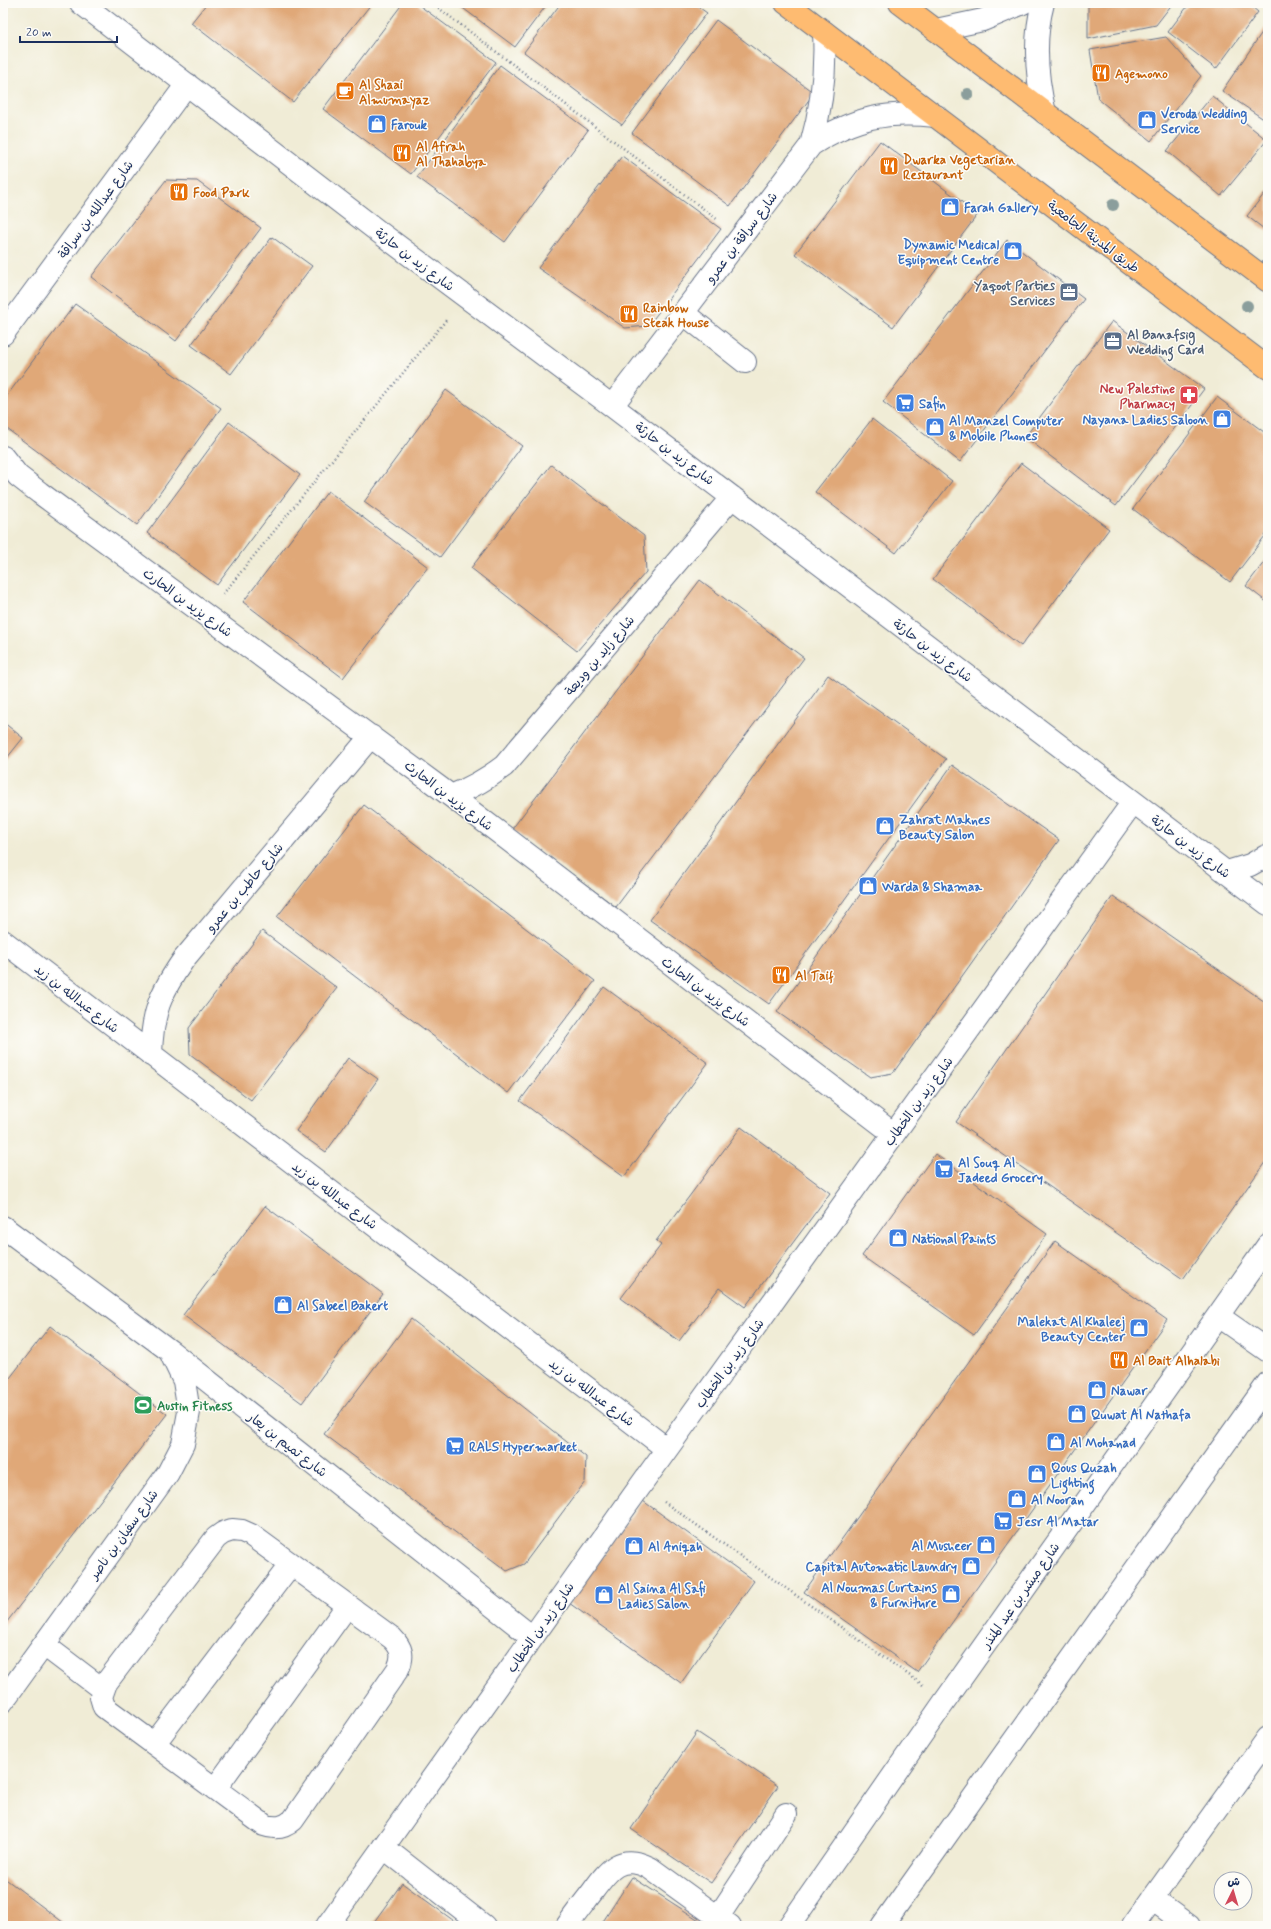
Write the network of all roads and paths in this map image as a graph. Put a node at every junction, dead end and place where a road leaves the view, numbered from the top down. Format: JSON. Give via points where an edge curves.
{"nodes":[{"id":1,"x":81,"y":3,"type":"edge"},
{"id":2,"x":432,"y":3,"type":"edge"},
{"id":3,"x":786,"y":3,"type":"edge"},
{"id":4,"x":900,"y":3,"type":"edge"},
{"id":5,"x":1023,"y":3,"type":"edge"},
{"id":6,"x":1044,"y":3,"type":"edge"},
{"id":7,"x":936,"y":30,"type":"junction"},
{"id":8,"x":824,"y":32,"type":"junction"},
{"id":9,"x":187,"y":84,"type":"junction"},
{"id":10,"x":1045,"y":112,"type":"junction"},
{"id":11,"x":936,"y":116,"type":"junction"},
{"id":12,"x":811,"y":145,"type":"junction"},
{"id":13,"x":741,"y":237,"type":"junction"},
{"id":14,"x":1268,"y":281,"type":"edge"},
{"id":15,"x":465,"y":297,"type":"junction"},
{"id":16,"x":683,"y":313,"type":"junction"},
{"id":17,"x":3,"y":334,"type":"edge"},
{"id":18,"x":745,"y":362,"type":"dead end"},
{"id":19,"x":1268,"y":368,"type":"edge"},
{"id":20,"x":612,"y":406,"type":"junction"},
{"id":21,"x":3,"y":457,"type":"edge"},
{"id":22,"x":732,"y":497,"type":"junction"},
{"id":23,"x":206,"y":615,"type":"junction"},
{"id":24,"x":371,"y":736,"type":"junction"},
{"id":25,"x":451,"y":796,"type":"junction"},
{"id":26,"x":1133,"y":802,"type":"junction"},
{"id":27,"x":1268,"y":855,"type":"edge"},
{"id":28,"x":1227,"y":872,"type":"junction"},
{"id":29,"x":1268,"y":904,"type":"edge"},
{"id":30,"x":3,"y":941,"type":"edge"},
{"id":31,"x":151,"y":1055,"type":"junction"},
{"id":32,"x":894,"y":1134,"type":"junction"},
{"id":33,"x":3,"y":1227,"type":"edge"},
{"id":34,"x":1268,"y":1245,"type":"edge"},
{"id":35,"x":1218,"y":1316,"type":"junction"},
{"id":36,"x":170,"y":1351,"type":"junction"},
{"id":37,"x":1268,"y":1351,"type":"edge"},
{"id":38,"x":1268,"y":1383,"type":"edge"},
{"id":39,"x":667,"y":1449,"type":"junction"},
{"id":40,"x":641,"y":1485,"type":"junction"},
{"id":41,"x":291,"y":1564,"type":"junction"},
{"id":42,"x":347,"y":1606,"type":"junction"},
{"id":43,"x":532,"y":1637,"type":"junction"},
{"id":44,"x":44,"y":1645,"type":"junction"},
{"id":45,"x":102,"y":1689,"type":"junction"},
{"id":46,"x":3,"y":1701,"type":"edge"},
{"id":47,"x":945,"y":1701,"type":"junction"},
{"id":48,"x":1268,"y":1738,"type":"edge"},
{"id":49,"x":154,"y":1744,"type":"junction"},
{"id":50,"x":215,"y":1789,"type":"junction"},
{"id":51,"x":786,"y":1814,"type":"dead end"},
{"id":52,"x":383,"y":1847,"type":"junction"},
{"id":53,"x":1152,"y":1899,"type":"junction"},
{"id":54,"x":724,"y":1921,"type":"edge"},
{"id":55,"x":327,"y":1926,"type":"edge"},
{"id":56,"x":484,"y":1926,"type":"edge"},
{"id":57,"x":567,"y":1926,"type":"edge"},
{"id":58,"x":789,"y":1926,"type":"edge"},
{"id":59,"x":882,"y":1926,"type":"edge"},
{"id":60,"x":1133,"y":1926,"type":"edge"},
{"id":61,"x":1189,"y":1926,"type":"edge"}],
"edges":[{"from":1,"to":9,"type":"street","name":"شارع زيد بن حارثة"},
{"from":2,"to":13,"type":"path"},
{"from":3,"to":8,"type":"main road","name":"طريق المدينة الجامعية"},
{"from":4,"to":7,"type":"main road"},
{"from":5,"to":7,"type":"street","via":[[983,20]]},
{"from":6,"to":10,"type":"street","via":[[1037,37],[1036,63]]},
{"from":7,"to":10,"type":"main road"},
{"from":8,"to":11,"type":"main road","name":"طريق المدينة الجامعية"},
{"from":8,"to":12,"type":"street","name":"شارع سراقة بن عمرو","via":[[822,100]]},
{"from":9,"to":15,"type":"street","name":"شارع زيد بن حارثة"},
{"from":9,"to":17,"type":"street","name":"شارع عبدالله بن سراقة"},
{"from":10,"to":14,"type":"main road"},
{"from":11,"to":12,"type":"street","name":"شارع سراقة بن عمرو","via":[[892,114],[871,117],[850,124]]},
{"from":11,"to":19,"type":"main road","name":"طريق المدينة الجامعية"},
{"from":12,"to":13,"type":"street","name":"شارع سراقة بن عمرو"},
{"from":13,"to":16,"type":"street","name":"شارع سراقة بن عمرو"},
{"from":15,"to":20,"type":"street","name":"شارع زيد بن حارثة"},
{"from":15,"to":23,"type":"path"},
{"from":16,"to":18,"type":"street"},
{"from":16,"to":20,"type":"street","name":"شارع سراقة بن عمرو"},
{"from":20,"to":22,"type":"street","name":"شارع زيد بن حارثة"},
{"from":21,"to":23,"type":"street","name":"شارع يزيد بن الحارث","via":[[18,476]]},
{"from":22,"to":25,"type":"street","name":"شارع زايد بن وديعة","via":[[504,766],[470,789]]},
{"from":22,"to":26,"type":"street","name":"شارع زيد بن حارثة"},
{"from":23,"to":24,"type":"street","name":"شارع يزيد بن الحارث"},
{"from":24,"to":25,"type":"street","name":"شارع يزيد بن الحارث"},
{"from":24,"to":31,"type":"street","name":"شارع حاطب بن عمرو","via":[[169,980],[158,1003],[152,1029]]},
{"from":25,"to":32,"type":"street","name":"شارع يزيد بن الحارث"},
{"from":26,"to":28,"type":"street","name":"شارع زيد بن حارثة"},
{"from":26,"to":32,"type":"street","name":"شارع زيد بن الخطاب"},
{"from":27,"to":28,"type":"street","via":[[1250,865]]},
{"from":28,"to":29,"type":"street","name":"شارع زيد بن حارثة"},
{"from":30,"to":31,"type":"street","name":"شارع عبدالله بن زيد"},
{"from":31,"to":39,"type":"street","name":"شارع عبدالله بن زيد"},
{"from":32,"to":39,"type":"street","name":"شارع زيد بن الخطاب"},
{"from":33,"to":36,"type":"street","name":"شارع تميم بن يعار"},
{"from":34,"to":35,"type":"street","name":"شارع مبشر بن عبد المنذر"},
{"from":35,"to":37,"type":"street"},
{"from":35,"to":47,"type":"street","name":"شارع مبشر بن عبد المنذر"},
{"from":36,"to":43,"type":"street","name":"شارع تميم بن يعار"},
{"from":36,"to":44,"type":"street","name":"شارع سفيان بن ناصر","via":[[184,1380],[189,1412],[183,1444],[168,1473]]},
{"from":38,"to":59,"type":"street"},
{"from":39,"to":40,"type":"street","name":"شارع زيد بن الخطاب"},
{"from":40,"to":43,"type":"street","name":"شارع زيد بن الخطاب"},
{"from":40,"to":47,"type":"path"},
{"from":41,"to":42,"type":"street"},
{"from":41,"to":45,"type":"street","via":[[242,1531],[232,1530],[223,1533],[216,1538]]},
{"from":41,"to":49,"type":"street"},
{"from":42,"to":50,"type":"street"},
{"from":42,"to":50,"type":"street","via":[[398,1644],[402,1652],[402,1661],[293,1820],[279,1828],[264,1825]]},
{"from":43,"to":52,"type":"street","name":"شارع زيد بن الخطاب"},
{"from":44,"to":45,"type":"street"},
{"from":44,"to":46,"type":"street","name":"شارع سفيان بن ناصر"},
{"from":45,"to":49,"type":"street","via":[[104,1707]]},
{"from":47,"to":58,"type":"street","name":"شارع مبشر بن عبد المنذر"},
{"from":48,"to":53,"type":"street"},
{"from":49,"to":50,"type":"street"},
{"from":51,"to":54,"type":"street"},
{"from":52,"to":55,"type":"street","name":"شارع زيد بن الخطاب"},
{"from":52,"to":56,"type":"street"},
{"from":53,"to":60,"type":"street"},
{"from":53,"to":61,"type":"street"},
{"from":54,"to":57,"type":"street","via":[[650,1868],[640,1862],[628,1862],[616,1865],[607,1872]]}]}
